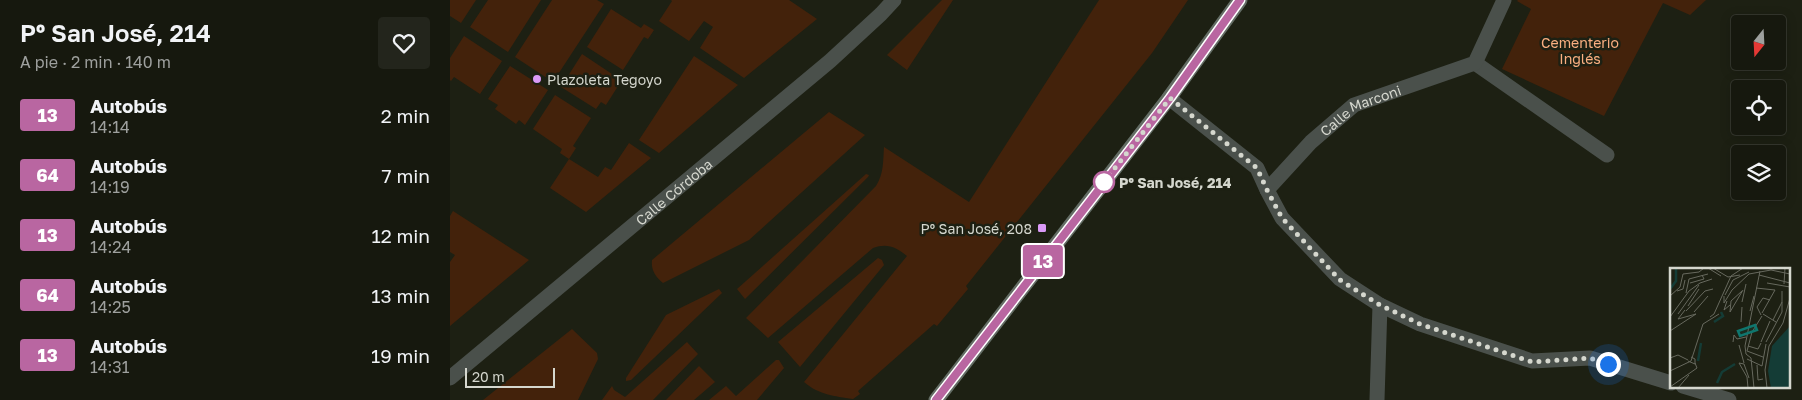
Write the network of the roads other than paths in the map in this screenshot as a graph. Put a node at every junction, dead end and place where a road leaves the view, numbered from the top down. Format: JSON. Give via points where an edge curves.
{"nodes":[{"id":1,"x":894,"y":0,"type":"edge"},
{"id":2,"x":1240,"y":0,"type":"edge"},
{"id":3,"x":1504,"y":0,"type":"edge"},
{"id":4,"x":1475,"y":63,"type":"junction"},
{"id":5,"x":1170,"y":98,"type":"junction"},
{"id":6,"x":1608,"y":155,"type":"dead end"},
{"id":7,"x":1267,"y":190,"type":"junction"},
{"id":8,"x":1380,"y":305,"type":"junction"},
{"id":9,"x":450,"y":378,"type":"edge"},
{"id":10,"x":1670,"y":383,"type":"edge"},
{"id":11,"x":1690,"y":388,"type":"edge"},
{"id":12,"x":936,"y":400,"type":"edge"},
{"id":13,"x":1377,"y":400,"type":"edge"},
{"id":14,"x":1729,"y":400,"type":"edge"}],
"edges":[{"from":1,"to":9,"type":"street","name":"Calle Córdoba","via":[[830,61]]},
{"from":2,"to":5,"type":"street"},
{"from":3,"to":4,"type":"street"},
{"from":4,"to":6,"type":"street"},
{"from":4,"to":7,"type":"street","name":"Calle Marconi","via":[[1354,105],[1311,142]]},
{"from":5,"to":7,"type":"street","via":[[1257,168]]},
{"from":5,"to":12,"type":"street"},
{"from":7,"to":8,"type":"street","via":[[1282,218],[1340,280]]},
{"from":8,"to":10,"type":"street","via":[[1420,324],[1532,362],[1590,358]]},
{"from":8,"to":13,"type":"street"},
{"from":11,"to":14,"type":"street"}]}
